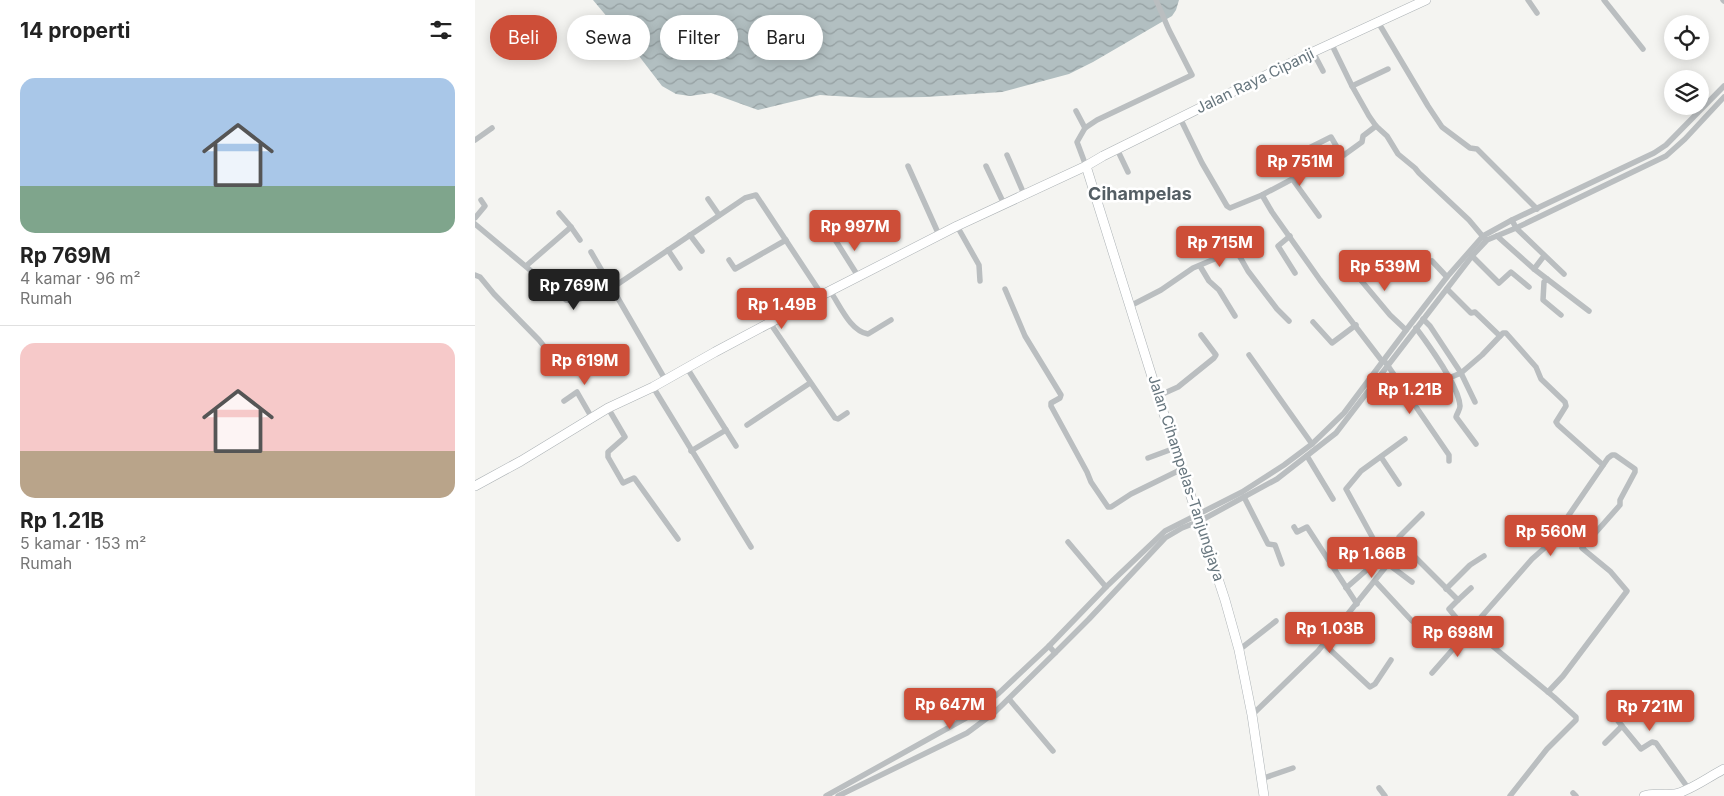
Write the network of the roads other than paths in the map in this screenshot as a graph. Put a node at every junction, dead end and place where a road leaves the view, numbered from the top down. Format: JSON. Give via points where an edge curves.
{"nodes":[{"id":1,"x":1157,"y":0,"type":"edge"},
{"id":2,"x":1426,"y":0,"type":"edge"},
{"id":3,"x":1528,"y":0,"type":"edge"},
{"id":4,"x":1604,"y":0,"type":"edge"},
{"id":5,"x":1537,"y":13,"type":"dead end"},
{"id":6,"x":1377,"y":22,"type":"junction"},
{"id":7,"x":1331,"y":44,"type":"junction"},
{"id":8,"x":1643,"y":48,"type":"dead end"},
{"id":9,"x":1313,"y":52,"type":"junction"},
{"id":10,"x":1388,"y":69,"type":"dead end"},
{"id":11,"x":1323,"y":71,"type":"dead end"},
{"id":12,"x":1352,"y":86,"type":"junction"},
{"id":13,"x":1724,"y":86,"type":"edge"},
{"id":14,"x":1724,"y":97,"type":"edge"},
{"id":15,"x":1076,"y":111,"type":"dead end"},
{"id":16,"x":1180,"y":118,"type":"junction"},
{"id":17,"x":1376,"y":126,"type":"junction"},
{"id":18,"x":492,"y":128,"type":"dead end"},
{"id":19,"x":1085,"y":128,"type":"junction"},
{"id":20,"x":475,"y":140,"type":"edge"},
{"id":21,"x":1117,"y":149,"type":"junction"},
{"id":22,"x":1007,"y":155,"type":"dead end"},
{"id":23,"x":907,"y":166,"type":"dead end"},
{"id":24,"x":986,"y":166,"type":"dead end"},
{"id":25,"x":1086,"y":166,"type":"junction"},
{"id":26,"x":1128,"y":172,"type":"dead end"},
{"id":27,"x":1293,"y":180,"type":"junction"},
{"id":28,"x":1024,"y":194,"type":"junction"},
{"id":29,"x":1262,"y":195,"type":"junction"},
{"id":30,"x":481,"y":200,"type":"dead end"},
{"id":31,"x":708,"y":200,"type":"dead end"},
{"id":32,"x":1004,"y":204,"type":"junction"},
{"id":33,"x":1537,"y":209,"type":"junction"},
{"id":34,"x":559,"y":213,"type":"dead end"},
{"id":35,"x":719,"y":215,"type":"junction"},
{"id":36,"x":1319,"y":216,"type":"dead end"},
{"id":37,"x":475,"y":218,"type":"edge"},
{"id":38,"x":1512,"y":220,"type":"junction"},
{"id":39,"x":475,"y":224,"type":"edge"},
{"id":40,"x":957,"y":226,"type":"junction"},
{"id":41,"x":571,"y":227,"type":"junction"},
{"id":42,"x":1516,"y":228,"type":"junction"},
{"id":43,"x":939,"y":235,"type":"junction"},
{"id":44,"x":690,"y":236,"type":"junction"},
{"id":45,"x":1290,"y":236,"type":"junction"},
{"id":46,"x":1497,"y":236,"type":"junction"},
{"id":47,"x":834,"y":238,"type":"dead end"},
{"id":48,"x":1485,"y":238,"type":"junction"},
{"id":49,"x":581,"y":240,"type":"dead end"},
{"id":50,"x":786,"y":240,"type":"junction"},
{"id":51,"x":668,"y":250,"type":"junction"},
{"id":52,"x":701,"y":251,"type":"dead end"},
{"id":53,"x":591,"y":252,"type":"dead end"},
{"id":54,"x":1472,"y":256,"type":"junction"},
{"id":55,"x":1544,"y":256,"type":"junction"},
{"id":56,"x":729,"y":260,"type":"dead end"},
{"id":57,"x":1432,"y":261,"type":"dead end"},
{"id":58,"x":526,"y":266,"type":"junction"},
{"id":59,"x":1200,"y":266,"type":"junction"},
{"id":60,"x":1349,"y":266,"type":"dead end"},
{"id":61,"x":680,"y":268,"type":"dead end"},
{"id":62,"x":1534,"y":268,"type":"junction"},
{"id":63,"x":1295,"y":273,"type":"dead end"},
{"id":64,"x":1563,"y":274,"type":"dead end"},
{"id":65,"x":475,"y":275,"type":"edge"},
{"id":66,"x":858,"y":276,"type":"junction"},
{"id":67,"x":1447,"y":277,"type":"junction"},
{"id":68,"x":1547,"y":279,"type":"junction"},
{"id":69,"x":979,"y":281,"type":"dead end"},
{"id":70,"x":1529,"y":287,"type":"dead end"},
{"id":71,"x":611,"y":288,"type":"junction"},
{"id":72,"x":1447,"y":289,"type":"junction"},
{"id":73,"x":1005,"y":290,"type":"dead end"},
{"id":74,"x":826,"y":293,"type":"junction"},
{"id":75,"x":1130,"y":306,"type":"junction"},
{"id":76,"x":1589,"y":311,"type":"dead end"},
{"id":77,"x":1561,"y":315,"type":"dead end"},
{"id":78,"x":1235,"y":316,"type":"dead end"},
{"id":79,"x":1423,"y":319,"type":"junction"},
{"id":80,"x":891,"y":320,"type":"dead end"},
{"id":81,"x":1289,"y":321,"type":"dead end"},
{"id":82,"x":1313,"y":322,"type":"dead end"},
{"id":83,"x":769,"y":323,"type":"junction"},
{"id":84,"x":1355,"y":325,"type":"junction"},
{"id":85,"x":1416,"y":328,"type":"junction"},
{"id":86,"x":1406,"y":330,"type":"junction"},
{"id":87,"x":1201,"y":336,"type":"dead end"},
{"id":88,"x":1501,"y":336,"type":"junction"},
{"id":89,"x":1249,"y":355,"type":"dead end"},
{"id":90,"x":1385,"y":362,"type":"junction"},
{"id":91,"x":687,"y":368,"type":"junction"},
{"id":92,"x":563,"y":370,"type":"dead end"},
{"id":93,"x":1461,"y":373,"type":"junction"},
{"id":94,"x":1449,"y":378,"type":"junction"},
{"id":95,"x":666,"y":380,"type":"junction"},
{"id":96,"x":810,"y":382,"type":"junction"},
{"id":97,"x":653,"y":387,"type":"junction"},
{"id":98,"x":1158,"y":396,"type":"junction"},
{"id":99,"x":564,"y":401,"type":"dead end"},
{"id":100,"x":1475,"y":402,"type":"dead end"},
{"id":101,"x":608,"y":408,"type":"junction"},
{"id":102,"x":847,"y":413,"type":"dead end"},
{"id":103,"x":591,"y":418,"type":"junction"},
{"id":104,"x":747,"y":424,"type":"dead end"},
{"id":105,"x":726,"y":430,"type":"junction"},
{"id":106,"x":1334,"y":430,"type":"junction"},
{"id":107,"x":1405,"y":440,"type":"dead end"},
{"id":108,"x":1312,"y":444,"type":"junction"},
{"id":109,"x":1476,"y":444,"type":"dead end"},
{"id":110,"x":736,"y":446,"type":"dead end"},
{"id":111,"x":1175,"y":448,"type":"junction"},
{"id":112,"x":691,"y":451,"type":"junction"},
{"id":113,"x":1307,"y":456,"type":"junction"},
{"id":114,"x":1381,"y":457,"type":"junction"},
{"id":115,"x":1148,"y":458,"type":"dead end"},
{"id":116,"x":1449,"y":461,"type":"dead end"},
{"id":117,"x":1603,"y":465,"type":"junction"},
{"id":118,"x":1182,"y":469,"type":"junction"},
{"id":119,"x":1275,"y":476,"type":"junction"},
{"id":120,"x":1399,"y":484,"type":"dead end"},
{"id":121,"x":475,"y":486,"type":"edge"},
{"id":122,"x":1244,"y":497,"type":"junction"},
{"id":123,"x":1333,"y":499,"type":"dead end"},
{"id":124,"x":1422,"y":514,"type":"dead end"},
{"id":125,"x":1199,"y":517,"type":"junction"},
{"id":126,"x":1294,"y":527,"type":"dead end"},
{"id":127,"x":678,"y":539,"type":"dead end"},
{"id":128,"x":1397,"y":540,"type":"junction"},
{"id":129,"x":1068,"y":542,"type":"dead end"},
{"id":130,"x":751,"y":547,"type":"dead end"},
{"id":131,"x":1385,"y":554,"type":"junction"},
{"id":132,"x":1484,"y":556,"type":"dead end"},
{"id":133,"x":1282,"y":564,"type":"dead end"},
{"id":134,"x":1375,"y":581,"type":"junction"},
{"id":135,"x":1411,"y":582,"type":"dead end"},
{"id":136,"x":1106,"y":588,"type":"junction"},
{"id":137,"x":1346,"y":588,"type":"junction"},
{"id":138,"x":1471,"y":588,"type":"dead end"},
{"id":139,"x":1446,"y":589,"type":"junction"},
{"id":140,"x":1458,"y":600,"type":"junction"},
{"id":141,"x":1357,"y":604,"type":"junction"},
{"id":142,"x":1092,"y":608,"type":"junction"},
{"id":143,"x":1412,"y":620,"type":"dead end"},
{"id":144,"x":1276,"y":621,"type":"dead end"},
{"id":145,"x":1470,"y":631,"type":"junction"},
{"id":146,"x":1324,"y":644,"type":"junction"},
{"id":147,"x":1052,"y":649,"type":"junction"},
{"id":148,"x":1239,"y":650,"type":"junction"},
{"id":149,"x":1391,"y":660,"type":"dead end"},
{"id":150,"x":1432,"y":673,"type":"dead end"},
{"id":151,"x":1548,"y":692,"type":"junction"},
{"id":152,"x":1009,"y":699,"type":"junction"},
{"id":153,"x":1611,"y":712,"type":"dead end"},
{"id":154,"x":1252,"y":715,"type":"junction"},
{"id":155,"x":1622,"y":726,"type":"junction"},
{"id":156,"x":1605,"y":743,"type":"dead end"},
{"id":157,"x":1053,"y":751,"type":"dead end"},
{"id":158,"x":1293,"y":768,"type":"dead end"},
{"id":159,"x":1724,"y":769,"type":"edge"},
{"id":160,"x":1261,"y":778,"type":"junction"},
{"id":161,"x":1379,"y":788,"type":"dead end"},
{"id":162,"x":1688,"y":788,"type":"junction"},
{"id":163,"x":826,"y":796,"type":"edge"},
{"id":164,"x":838,"y":796,"type":"edge"},
{"id":165,"x":1263,"y":796,"type":"edge"},
{"id":166,"x":1385,"y":796,"type":"edge"},
{"id":167,"x":1510,"y":796,"type":"edge"},
{"id":168,"x":1644,"y":796,"type":"edge"}],
"edges":[{"from":1,"to":19,"type":"street","via":[[1191,74]]},
{"from":2,"to":6,"type":"main road","name":"Jalan Raya Cipanji"},
{"from":3,"to":5,"type":"street"},
{"from":4,"to":8,"type":"street"},
{"from":6,"to":7,"type":"main road","name":"Jalan Raya Cipanji"},
{"from":6,"to":33,"type":"street","via":[[1441,127],[1470,148],[1477,149]]},
{"from":7,"to":9,"type":"main road","name":"Jalan Raya Cipanji"},
{"from":7,"to":12,"type":"street"},
{"from":9,"to":11,"type":"street"},
{"from":9,"to":16,"type":"main road","name":"Jalan Raya Cipanji"},
{"from":10,"to":12,"type":"street"},
{"from":12,"to":17,"type":"street"},
{"from":13,"to":33,"type":"street","via":[[1666,145]]},
{"from":14,"to":42,"type":"street","via":[[1665,156]]},
{"from":15,"to":19,"type":"street"},
{"from":16,"to":21,"type":"main road","name":"Jalan Raya Cipanji"},
{"from":16,"to":29,"type":"street","via":[[1228,207]]},
{"from":17,"to":27,"type":"street","via":[[1344,155],[1331,137],[1291,157],[1299,176]]},
{"from":17,"to":48,"type":"street","via":[[1398,154]]},
{"from":18,"to":20,"type":"street"},
{"from":19,"to":25,"type":"street","via":[[1077,142]]},
{"from":21,"to":25,"type":"main road","name":"Jalan Raya Cipanji"},
{"from":21,"to":26,"type":"street"},
{"from":22,"to":28,"type":"street"},
{"from":23,"to":43,"type":"street"},
{"from":24,"to":32,"type":"street"},
{"from":25,"to":28,"type":"main road","name":"Jalan Raya Cipanji"},
{"from":25,"to":75,"type":"main road","name":"Jalan Cihampelas-Tanjungjaya"},
{"from":27,"to":29,"type":"street"},
{"from":27,"to":36,"type":"street"},
{"from":28,"to":32,"type":"main road","name":"Jalan Raya Cipanji"},
{"from":29,"to":45,"type":"street"},
{"from":30,"to":37,"type":"street","via":[[485,206]]},
{"from":31,"to":35,"type":"street"},
{"from":32,"to":40,"type":"main road","name":"Jalan Raya Cipanji"},
{"from":33,"to":38,"type":"street"},
{"from":34,"to":41,"type":"street"},
{"from":35,"to":44,"type":"street"},
{"from":35,"to":50,"type":"street","via":[[756,194]]},
{"from":38,"to":42,"type":"street"},
{"from":38,"to":48,"type":"street"},
{"from":39,"to":58,"type":"street"},
{"from":40,"to":43,"type":"main road","name":"Jalan Raya Cipanji"},
{"from":40,"to":69,"type":"street","via":[[979,265]]},
{"from":41,"to":49,"type":"street"},
{"from":41,"to":58,"type":"street"},
{"from":42,"to":46,"type":"street"},
{"from":42,"to":55,"type":"street"},
{"from":43,"to":66,"type":"main road","name":"Jalan Raya Cipanji"},
{"from":44,"to":51,"type":"street"},
{"from":44,"to":52,"type":"street"},
{"from":45,"to":63,"type":"street","via":[[1278,246]]},
{"from":45,"to":84,"type":"street"},
{"from":46,"to":48,"type":"street"},
{"from":46,"to":62,"type":"street"},
{"from":47,"to":66,"type":"street"},
{"from":48,"to":54,"type":"street"},
{"from":48,"to":67,"type":"street"},
{"from":50,"to":56,"type":"street","via":[[735,269]]},
{"from":50,"to":74,"type":"street"},
{"from":51,"to":61,"type":"street"},
{"from":51,"to":71,"type":"street"},
{"from":53,"to":71,"type":"street"},
{"from":54,"to":70,"type":"street","via":[[1499,283],[1511,272]]},
{"from":54,"to":72,"type":"street"},
{"from":55,"to":62,"type":"street"},
{"from":55,"to":64,"type":"street"},
{"from":57,"to":67,"type":"street"},
{"from":58,"to":71,"type":"street","via":[[568,301]]},
{"from":59,"to":75,"type":"street"},
{"from":59,"to":78,"type":"street"},
{"from":59,"to":81,"type":"street","via":[[1236,250],[1253,278]]},
{"from":60,"to":86,"type":"street"},
{"from":62,"to":68,"type":"street"},
{"from":65,"to":92,"type":"street","via":[[539,340]]},
{"from":66,"to":74,"type":"main road","name":"Jalan Raya Cipanji"},
{"from":67,"to":86,"type":"street"},
{"from":68,"to":76,"type":"street"},
{"from":68,"to":77,"type":"street","via":[[1543,300]]},
{"from":71,"to":95,"type":"street"},
{"from":72,"to":79,"type":"street"},
{"from":72,"to":88,"type":"street"},
{"from":73,"to":118,"type":"street","via":[[1025,336],[1061,396],[1051,406],[1091,482],[1109,507]]},
{"from":74,"to":80,"type":"street","via":[[861,333],[868,334]]},
{"from":74,"to":83,"type":"main road","name":"Jalan Raya Cipanji"},
{"from":75,"to":98,"type":"main road","name":"Jalan Cihampelas-Tanjungjaya"},
{"from":79,"to":85,"type":"street"},
{"from":79,"to":93,"type":"street"},
{"from":82,"to":84,"type":"street","via":[[1332,343]]},
{"from":83,"to":91,"type":"main road","name":"Jalan Raya Cipanji"},
{"from":83,"to":96,"type":"street"},
{"from":84,"to":90,"type":"street"},
{"from":85,"to":90,"type":"street"},
{"from":85,"to":94,"type":"street"},
{"from":86,"to":90,"type":"street"},
{"from":87,"to":98,"type":"street","via":[[1216,354],[1215,358],[1178,387]]},
{"from":88,"to":93,"type":"street"},
{"from":88,"to":117,"type":"street","via":[[1506,333],[1536,367],[1541,379],[1565,402],[1566,406],[1556,422],[1558,425]]},
{"from":89,"to":108,"type":"street"},
{"from":90,"to":106,"type":"street"},
{"from":90,"to":116,"type":"street","via":[[1449,456]]},
{"from":91,"to":95,"type":"main road","name":"Jalan Raya Cipanji"},
{"from":91,"to":105,"type":"street"},
{"from":93,"to":94,"type":"street"},
{"from":93,"to":100,"type":"street"},
{"from":94,"to":109,"type":"street","via":[[1460,404],[1456,416]]},
{"from":95,"to":97,"type":"main road","name":"Jalan Raya Cipanji"},
{"from":96,"to":102,"type":"street","via":[[835,419]]},
{"from":96,"to":104,"type":"street"},
{"from":97,"to":101,"type":"main road","name":"Jalan Raya Cipanji"},
{"from":97,"to":112,"type":"street"},
{"from":98,"to":111,"type":"main road","name":"Jalan Cihampelas-Tanjungjaya"},
{"from":99,"to":103,"type":"street","via":[[577,392]]},
{"from":101,"to":103,"type":"main road","name":"Jalan Raya Cipanji"},
{"from":101,"to":127,"type":"street","via":[[625,437],[608,452],[608,458],[623,483],[635,479]]},
{"from":103,"to":121,"type":"main road","name":"Jalan Raya Cipanji"},
{"from":105,"to":110,"type":"street"},
{"from":105,"to":112,"type":"street"},
{"from":106,"to":108,"type":"street"},
{"from":106,"to":113,"type":"street"},
{"from":107,"to":114,"type":"street"},
{"from":108,"to":119,"type":"street"},
{"from":111,"to":115,"type":"street"},
{"from":111,"to":118,"type":"main road","name":"Jalan Cihampelas-Tanjungjaya"},
{"from":112,"to":130,"type":"street"},
{"from":113,"to":119,"type":"street"},
{"from":113,"to":123,"type":"street"},
{"from":114,"to":120,"type":"street"},
{"from":114,"to":131,"type":"street","via":[[1355,476],[1346,489]]},
{"from":117,"to":145,"type":"street","via":[[1549,544]]},
{"from":117,"to":151,"type":"street","via":[[1615,455],[1635,472],[1620,500],[1621,505],[1582,548],[1610,571],[1627,591]]},
{"from":118,"to":125,"type":"main road","name":"Jalan Cihampelas-Tanjungjaya"},
{"from":119,"to":122,"type":"street"},
{"from":119,"to":125,"type":"street"},
{"from":122,"to":125,"type":"street"},
{"from":122,"to":133,"type":"street","via":[[1268,544],[1275,545]]},
{"from":124,"to":128,"type":"street"},
{"from":125,"to":136,"type":"street","via":[[1165,531]]},
{"from":125,"to":142,"type":"street","via":[[1165,538]]},
{"from":125,"to":148,"type":"main road","name":"Jalan Cihampelas-Tanjungjaya"},
{"from":126,"to":137,"type":"street","via":[[1297,532],[1307,527]]},
{"from":128,"to":131,"type":"street"},
{"from":128,"to":139,"type":"street"},
{"from":129,"to":136,"type":"street"},
{"from":131,"to":137,"type":"street"},
{"from":132,"to":139,"type":"street"},
{"from":134,"to":135,"type":"street","via":[[1389,563]]},
{"from":134,"to":141,"type":"street"},
{"from":134,"to":143,"type":"street"},
{"from":136,"to":142,"type":"street"},
{"from":137,"to":141,"type":"street"},
{"from":138,"to":140,"type":"street"},
{"from":139,"to":140,"type":"street"},
{"from":140,"to":145,"type":"street","via":[[1449,609]]},
{"from":141,"to":146,"type":"street"},
{"from":142,"to":147,"type":"street"},
{"from":142,"to":147,"type":"street"},
{"from":144,"to":148,"type":"street"},
{"from":145,"to":150,"type":"street"},
{"from":145,"to":151,"type":"street"},
{"from":146,"to":149,"type":"street","via":[[1370,687]]},
{"from":146,"to":154,"type":"street"},
{"from":147,"to":152,"type":"street"},
{"from":147,"to":163,"type":"street","via":[[966,718]]},
{"from":148,"to":154,"type":"main road","name":"Jalan Cihampelas-Tanjungjaya"},
{"from":151,"to":167,"type":"street","via":[[1576,720],[1547,749]]},
{"from":152,"to":157,"type":"street"},
{"from":152,"to":164,"type":"street","via":[[967,733]]},
{"from":153,"to":155,"type":"street"},
{"from":154,"to":160,"type":"main road","name":"Jalan Cihampelas-Tanjungjaya"},
{"from":155,"to":156,"type":"street"},
{"from":155,"to":162,"type":"street","via":[[1641,749],[1652,742],[1657,744]]},
{"from":158,"to":160,"type":"street"},
{"from":159,"to":162,"type":"main road"},
{"from":160,"to":165,"type":"main road","name":"Jalan Cihampelas-Tanjungjaya"},
{"from":161,"to":166,"type":"street"},
{"from":162,"to":168,"type":"main road","via":[[1675,794]]}]}
